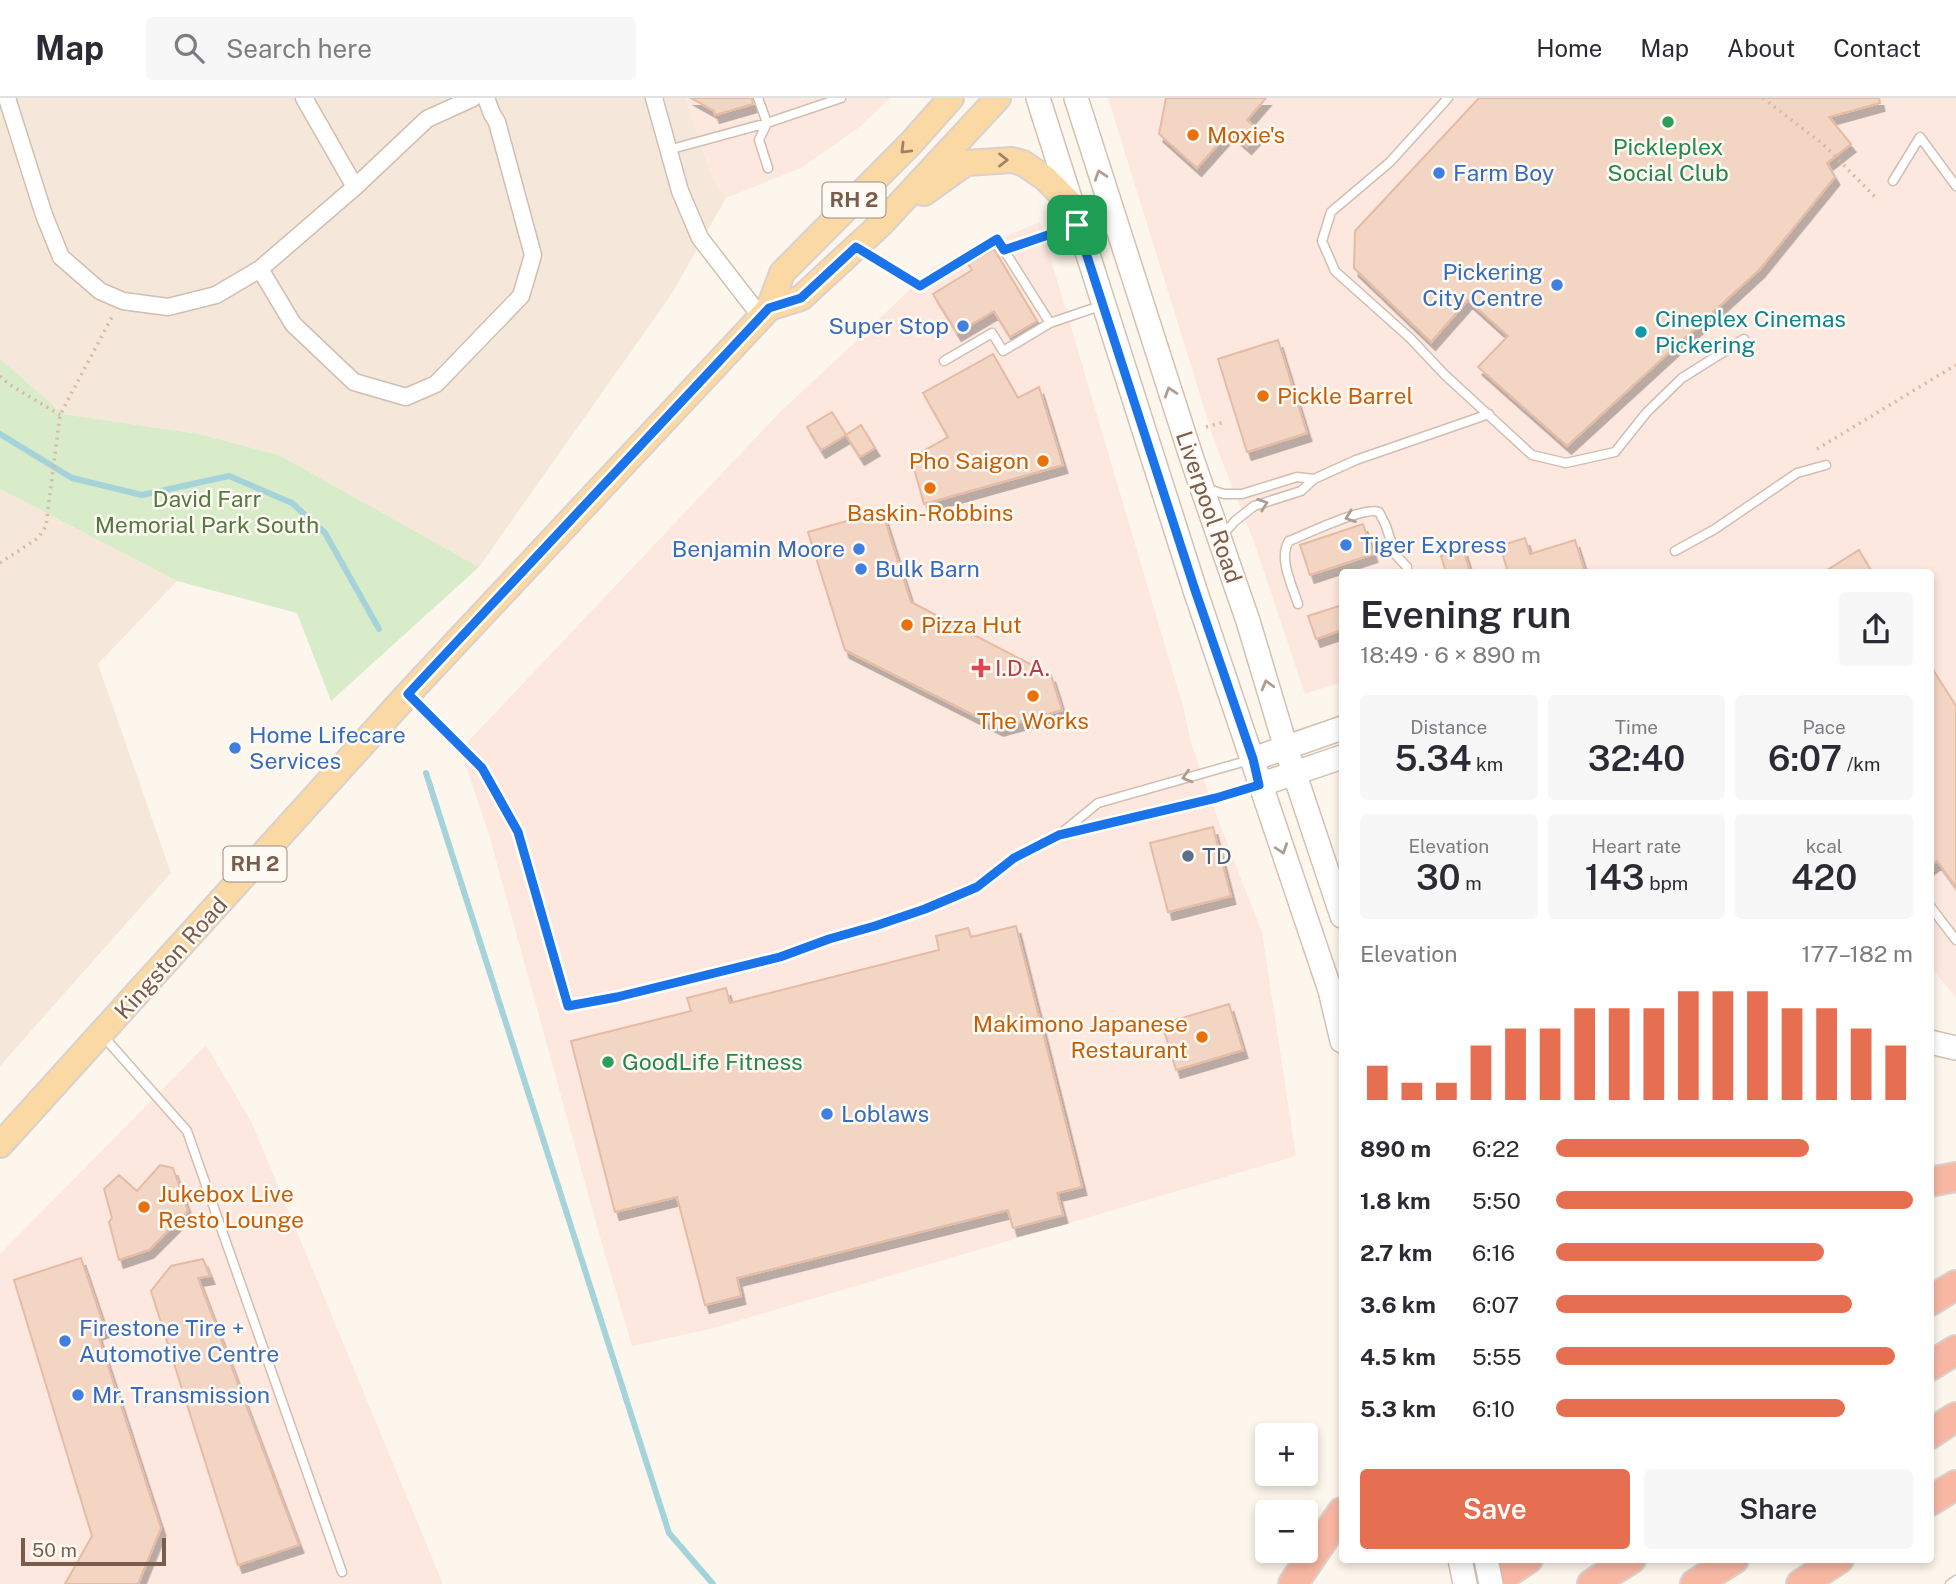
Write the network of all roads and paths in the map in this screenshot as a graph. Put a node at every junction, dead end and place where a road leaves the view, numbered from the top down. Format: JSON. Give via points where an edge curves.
{"nodes":[{"id":1,"x":7,"y":98,"type":"edge"},
{"id":2,"x":304,"y":98,"type":"edge"},
{"id":3,"x":472,"y":98,"type":"edge"},
{"id":4,"x":486,"y":98,"type":"edge"},
{"id":5,"x":654,"y":98,"type":"edge"},
{"id":6,"x":758,"y":98,"type":"edge"},
{"id":7,"x":841,"y":98,"type":"edge"},
{"id":8,"x":951,"y":98,"type":"edge"},
{"id":9,"x":998,"y":98,"type":"edge"},
{"id":10,"x":1038,"y":98,"type":"edge"},
{"id":11,"x":1076,"y":98,"type":"edge"},
{"id":12,"x":1448,"y":98,"type":"edge"},
{"id":13,"x":1763,"y":98,"type":"edge"},
{"id":14,"x":767,"y":123,"type":"junction"},
{"id":15,"x":668,"y":150,"type":"junction"},
{"id":16,"x":768,"y":168,"type":"dead end"},
{"id":17,"x":1893,"y":181,"type":"dead end"},
{"id":18,"x":1956,"y":186,"type":"edge"},
{"id":19,"x":355,"y":187,"type":"junction"},
{"id":20,"x":1877,"y":198,"type":"dead end"},
{"id":21,"x":1074,"y":214,"type":"junction"},
{"id":22,"x":881,"y":224,"type":"junction"},
{"id":23,"x":856,"y":247,"type":"junction"},
{"id":24,"x":1004,"y":250,"type":"junction"},
{"id":25,"x":260,"y":269,"type":"junction"},
{"id":26,"x":123,"y":301,"type":"junction"},
{"id":27,"x":1103,"y":305,"type":"junction"},
{"id":28,"x":765,"y":312,"type":"junction"},
{"id":29,"x":1049,"y":323,"type":"junction"},
{"id":30,"x":1744,"y":339,"type":"dead end"},
{"id":31,"x":944,"y":361,"type":"dead end"},
{"id":32,"x":1956,"y":365,"type":"edge"},
{"id":33,"x":0,"y":376,"type":"edge"},
{"id":34,"x":1489,"y":414,"type":"junction"},
{"id":35,"x":60,"y":415,"type":"junction"},
{"id":36,"x":1224,"y":422,"type":"dead end"},
{"id":37,"x":1206,"y":427,"type":"dead end"},
{"id":38,"x":1817,"y":449,"type":"dead end"},
{"id":39,"x":1826,"y":465,"type":"dead end"},
{"id":40,"x":1314,"y":479,"type":"junction"},
{"id":41,"x":1202,"y":486,"type":"junction"},
{"id":42,"x":1219,"y":541,"type":"junction"},
{"id":43,"x":1675,"y":551,"type":"dead end"},
{"id":44,"x":0,"y":563,"type":"edge"},
{"id":45,"x":1407,"y":567,"type":"dead end"},
{"id":46,"x":1298,"y":604,"type":"dead end"},
{"id":47,"x":408,"y":694,"type":"junction"},
{"id":48,"x":1339,"y":729,"type":"edge"},
{"id":49,"x":1286,"y":748,"type":"junction"},
{"id":50,"x":1339,"y":758,"type":"edge"},
{"id":51,"x":1253,"y":759,"type":"junction"},
{"id":52,"x":1296,"y":772,"type":"junction"},
{"id":53,"x":1259,"y":785,"type":"junction"},
{"id":54,"x":1059,"y":835,"type":"junction"},
{"id":55,"x":1339,"y":907,"type":"edge"},
{"id":56,"x":1934,"y":911,"type":"edge"},
{"id":57,"x":1956,"y":940,"type":"edge"},
{"id":58,"x":1339,"y":1028,"type":"edge"},
{"id":59,"x":102,"y":1034,"type":"junction"},
{"id":60,"x":1934,"y":1043,"type":"edge"},
{"id":61,"x":1956,"y":1048,"type":"edge"},
{"id":62,"x":0,"y":1145,"type":"edge"},
{"id":63,"x":1956,"y":1177,"type":"edge"},
{"id":64,"x":1934,"y":1181,"type":"edge"},
{"id":65,"x":1956,"y":1285,"type":"edge"},
{"id":66,"x":1934,"y":1299,"type":"edge"},
{"id":67,"x":1956,"y":1350,"type":"edge"},
{"id":68,"x":1934,"y":1364,"type":"edge"},
{"id":69,"x":1956,"y":1418,"type":"edge"},
{"id":70,"x":1934,"y":1432,"type":"edge"},
{"id":71,"x":1956,"y":1485,"type":"edge"},
{"id":72,"x":1934,"y":1499,"type":"edge"},
{"id":73,"x":1339,"y":1515,"type":"edge"},
{"id":74,"x":1461,"y":1563,"type":"edge"},
{"id":75,"x":1475,"y":1563,"type":"edge"},
{"id":76,"x":1487,"y":1563,"type":"edge"},
{"id":77,"x":1522,"y":1563,"type":"edge"},
{"id":78,"x":1624,"y":1563,"type":"edge"},
{"id":79,"x":1728,"y":1563,"type":"edge"},
{"id":80,"x":1833,"y":1563,"type":"edge"},
{"id":81,"x":342,"y":1572,"type":"dead end"},
{"id":82,"x":1956,"y":1580,"type":"edge"},
{"id":83,"x":1293,"y":1584,"type":"edge"},
{"id":84,"x":1451,"y":1584,"type":"edge"},
{"id":85,"x":1465,"y":1584,"type":"edge"},
{"id":86,"x":1490,"y":1584,"type":"edge"},
{"id":87,"x":1592,"y":1584,"type":"edge"},
{"id":88,"x":1695,"y":1584,"type":"edge"},
{"id":89,"x":1801,"y":1584,"type":"edge"},
{"id":90,"x":1950,"y":1584,"type":"edge"}],
"edges":[{"from":1,"to":26,"type":"street","via":[[61,257],[100,291]]},
{"from":2,"to":19,"type":"street"},
{"from":3,"to":19,"type":"street","via":[[427,119]]},
{"from":4,"to":25,"type":"street","via":[[497,122],[533,255],[521,296],[436,384],[406,397],[354,382],[293,324]]},
{"from":5,"to":15,"type":"street"},
{"from":6,"to":14,"type":"lane"},
{"from":7,"to":14,"type":"lane"},
{"from":8,"to":28,"type":"main road","name":"Kingston Road","number":"RH 2","one_way":true,"via":[[782,273]]},
{"from":9,"to":22,"type":"main road","name":"Kingston Road","number":"RH 2"},
{"from":10,"to":21,"type":"main road","name":"Liverpool Road"},
{"from":41,"to":11,"type":"main road","name":"Liverpool Road","one_way":true},
{"from":12,"to":34,"type":"lane","via":[[1390,162],[1331,212],[1322,241],[1335,271]]},
{"from":13,"to":20,"type":"path","via":[[1824,145]]},
{"from":14,"to":15,"type":"lane"},
{"from":14,"to":16,"type":"lane","via":[[759,140]]},
{"from":15,"to":28,"type":"street","via":[[700,237]]},
{"from":17,"to":18,"type":"lane","via":[[1920,137]]},
{"from":19,"to":25,"type":"street"},
{"from":22,"to":21,"type":"main road","one_way":true,"via":[[966,163],[1013,160],[1045,178]]},
{"from":21,"to":24,"type":"lane"},
{"from":21,"to":27,"type":"main road","name":"Liverpool Road"},
{"from":22,"to":23,"type":"main road","name":"Kingston Road","number":"RH 2"},
{"from":23,"to":24,"type":"lane","via":[[920,286],[997,239]]},
{"from":23,"to":28,"type":"main road","name":"Kingston Road","number":"RH 2","via":[[801,298]]},
{"from":24,"to":29,"type":"lane"},
{"from":25,"to":26,"type":"street","via":[[216,295],[168,307]]},
{"from":26,"to":35,"type":"path"},
{"from":27,"to":29,"type":"lane"},
{"from":27,"to":51,"type":"main road","name":"Liverpool Road"},
{"from":28,"to":47,"type":"main road","name":"Kingston Road","number":"RH 2"},
{"from":29,"to":31,"type":"lane","via":[[1003,351],[992,334]]},
{"from":30,"to":34,"type":"lane","via":[[1682,378],[1615,452],[1566,463],[1532,456]]},
{"from":32,"to":38,"type":"path"},
{"from":33,"to":35,"type":"path"},
{"from":34,"to":40,"type":"lane"},
{"from":35,"to":44,"type":"path","via":[[46,526],[38,538]]},
{"from":36,"to":37,"type":"path"},
{"from":39,"to":43,"type":"lane","via":[[1797,473]]},
{"from":40,"to":41,"type":"lane","via":[[1297,477],[1242,494],[1224,494]]},
{"from":42,"to":40,"type":"lane","one_way":true,"via":[[1235,520],[1254,506],[1301,491]]},
{"from":41,"to":42,"type":"main road","name":"Liverpool Road"},
{"from":49,"to":42,"type":"main road","name":"Liverpool Road","one_way":true},
{"from":45,"to":46,"type":"lane","one_way":true,"via":[[1395,554],[1379,512],[1372,509],[1355,514],[1289,541],[1285,560]]},
{"from":47,"to":54,"type":"lane","via":[[482,768],[518,832],[568,1006],[767,961],[925,909],[977,887],[1014,858]]},
{"from":47,"to":59,"type":"main road","name":"Kingston Road","number":"RH 2"},
{"from":48,"to":49,"type":"main road"},
{"from":49,"to":51,"type":"main road"},
{"from":49,"to":52,"type":"main road","name":"Liverpool Road"},
{"from":50,"to":52,"type":"main road"},
{"from":51,"to":53,"type":"main road","name":"Liverpool Road"},
{"from":51,"to":54,"type":"lane","one_way":true,"via":[[1098,803]]},
{"from":52,"to":53,"type":"main road"},
{"from":52,"to":55,"type":"main road","name":"Liverpool Road"},
{"from":53,"to":54,"type":"lane"},
{"from":53,"to":58,"type":"main road","name":"Liverpool Road","one_way":true},
{"from":56,"to":57,"type":"lane"},
{"from":59,"to":62,"type":"main road","name":"Kingston Road","number":"RH 2"},
{"from":59,"to":81,"type":"lane","via":[[187,1131]]},
{"from":60,"to":61,"type":"main road"},
{"from":63,"to":64,"type":"highway"},
{"from":65,"to":66,"type":"highway"},
{"from":67,"to":68,"type":"highway"},
{"from":69,"to":70,"type":"highway"},
{"from":71,"to":72,"type":"highway"},
{"from":73,"to":83,"type":"highway"},
{"from":74,"to":85,"type":"main road","bridge":true},
{"from":75,"to":84,"type":"highway"},
{"from":76,"to":86,"type":"main road","bridge":true},
{"from":77,"to":86,"type":"highway"},
{"from":78,"to":87,"type":"highway"},
{"from":79,"to":88,"type":"highway"},
{"from":80,"to":89,"type":"highway"},
{"from":82,"to":90,"type":"lane"}]}
